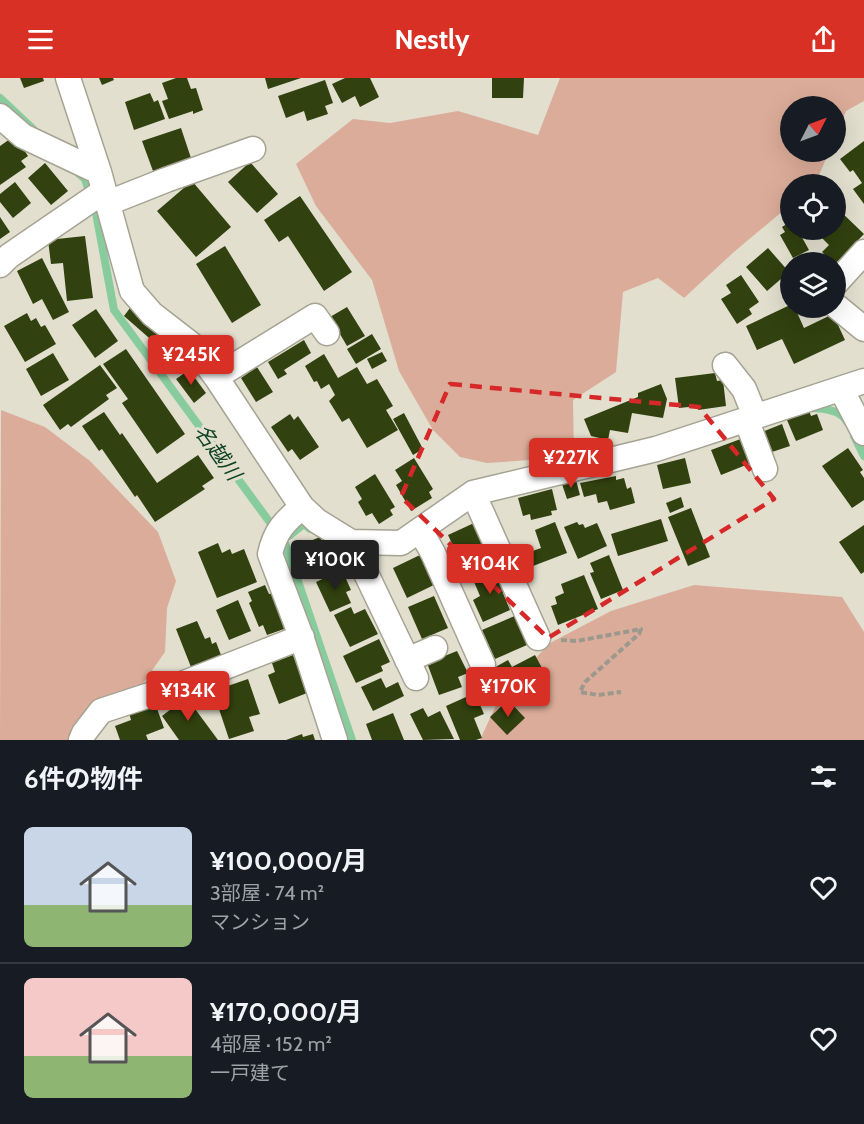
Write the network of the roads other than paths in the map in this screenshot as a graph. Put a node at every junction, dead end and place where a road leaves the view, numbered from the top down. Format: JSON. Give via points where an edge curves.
{"nodes":[{"id":1,"x":68,"y":78,"type":"edge"},
{"id":2,"x":0,"y":116,"type":"edge"},
{"id":3,"x":253,"y":149,"type":"dead end"},
{"id":4,"x":104,"y":189,"type":"junction"},
{"id":5,"x":864,"y":252,"type":"edge"},
{"id":6,"x":0,"y":265,"type":"edge"},
{"id":7,"x":846,"y":271,"type":"edge"},
{"id":8,"x":846,"y":314,"type":"edge"},
{"id":9,"x":864,"y":329,"type":"edge"},
{"id":10,"x":327,"y":333,"type":"dead end"},
{"id":11,"x":725,"y":365,"type":"dead end"},
{"id":12,"x":864,"y":365,"type":"edge"},
{"id":13,"x":216,"y":377,"type":"junction"},
{"id":14,"x":852,"y":385,"type":"edge"},
{"id":15,"x":751,"y":417,"type":"junction"},
{"id":16,"x":864,"y":433,"type":"edge"},
{"id":17,"x":765,"y":469,"type":"dead end"},
{"id":18,"x":473,"y":493,"type":"junction"},
{"id":19,"x":302,"y":507,"type":"junction"},
{"id":20,"x":420,"y":530,"type":"junction"},
{"id":21,"x":351,"y":542,"type":"junction"},
{"id":22,"x":302,"y":638,"type":"junction"},
{"id":23,"x":538,"y":638,"type":"road end"},
{"id":24,"x":435,"y":648,"type":"dead end"},
{"id":25,"x":483,"y":665,"type":"dead end"},
{"id":26,"x":88,"y":735,"type":"edge"},
{"id":27,"x":335,"y":740,"type":"edge"}],
"edges":[{"from":1,"to":4,"type":"street"},
{"from":2,"to":4,"type":"street","via":[[23,136]]},
{"from":3,"to":4,"type":"street","via":[[166,180]]},
{"from":4,"to":6,"type":"street"},
{"from":4,"to":13,"type":"street","via":[[132,291],[152,314],[192,345]]},
{"from":5,"to":7,"type":"street"},
{"from":8,"to":9,"type":"street"},
{"from":10,"to":13,"type":"street","via":[[315,316]]},
{"from":11,"to":15,"type":"street","via":[[744,388]]},
{"from":12,"to":14,"type":"street","via":[[846,370]]},
{"from":13,"to":19,"type":"street"},
{"from":14,"to":15,"type":"street"},
{"from":14,"to":16,"type":"street"},
{"from":15,"to":17,"type":"street"},
{"from":15,"to":18,"type":"street","via":[[656,449]]},
{"from":18,"to":20,"type":"street"},
{"from":18,"to":23,"type":"street"},
{"from":19,"to":21,"type":"street"},
{"from":19,"to":22,"type":"street","via":[[283,522],[270,554]]},
{"from":20,"to":21,"type":"street","via":[[401,543]]},
{"from":20,"to":25,"type":"street"},
{"from":21,"to":24,"type":"street","via":[[412,669]]},
{"from":22,"to":26,"type":"street","via":[[128,702]]},
{"from":22,"to":27,"type":"street"}]}
